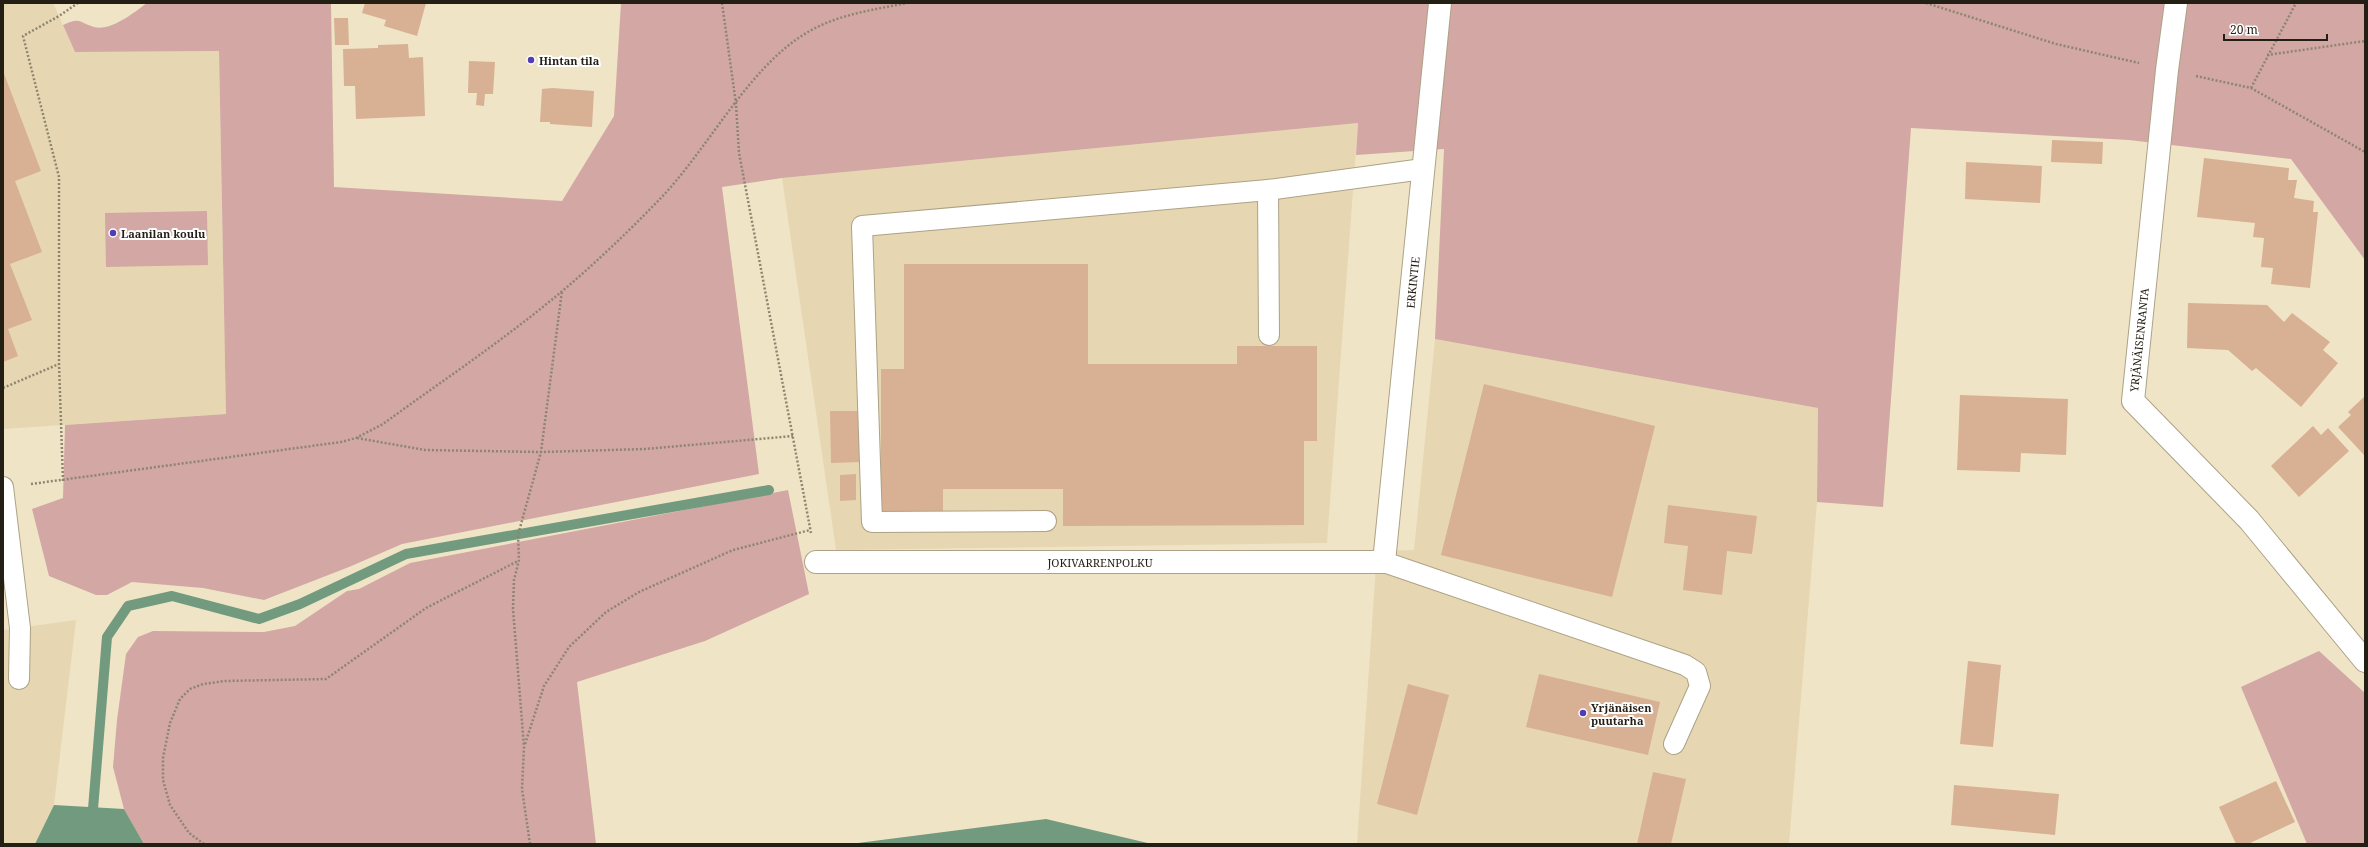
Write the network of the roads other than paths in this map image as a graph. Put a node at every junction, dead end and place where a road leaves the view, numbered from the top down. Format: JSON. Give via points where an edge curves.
{"nodes":[{"id":1,"x":1440,"y":3,"type":"edge"},
{"id":2,"x":2176,"y":3,"type":"edge"},
{"id":3,"x":1423,"y":169,"type":"junction"},
{"id":4,"x":1268,"y":190,"type":"junction"},
{"id":5,"x":1269,"y":335,"type":"dead end"},
{"id":6,"x":3,"y":487,"type":"edge"},
{"id":7,"x":1046,"y":520,"type":"dead end"},
{"id":8,"x":816,"y":562,"type":"road end"},
{"id":9,"x":1384,"y":562,"type":"junction"},
{"id":10,"x":2365,"y":661,"type":"edge"},
{"id":11,"x":19,"y":678,"type":"dead end"},
{"id":12,"x":1674,"y":744,"type":"dead end"}],
"edges":[{"from":1,"to":3,"type":"street","name":"ERKINTIE"},
{"from":2,"to":10,"type":"street","name":"YRJÄNÄISENRANTA","via":[[2133,401],[2249,520]]},
{"from":3,"to":4,"type":"lane"},
{"from":3,"to":9,"type":"street","name":"ERKINTIE"},
{"from":4,"to":5,"type":"lane"},
{"from":4,"to":7,"type":"lane","via":[[862,226],[872,522]]},
{"from":6,"to":11,"type":"lane","via":[[20,628]]},
{"from":8,"to":9,"type":"street","name":"JOKIVARRENPOLKU"},
{"from":9,"to":12,"type":"lane","via":[[1685,665],[1696,672],[1700,686]]}]}
